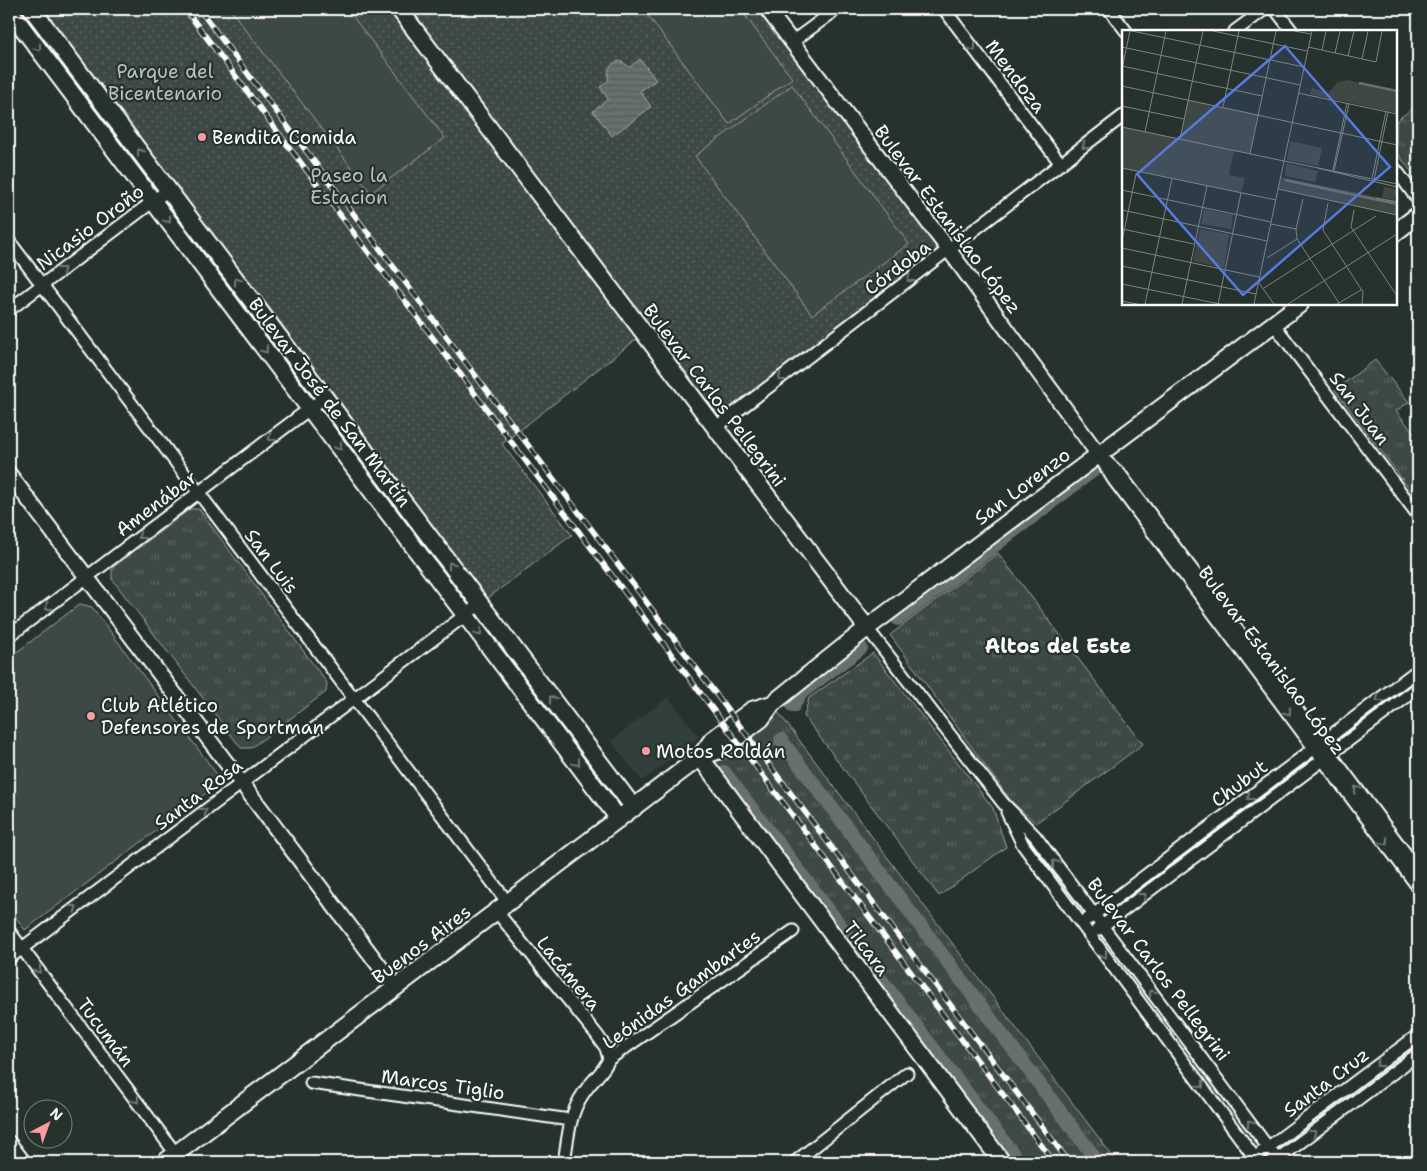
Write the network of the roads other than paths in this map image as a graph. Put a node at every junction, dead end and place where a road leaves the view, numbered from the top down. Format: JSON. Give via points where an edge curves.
{"nodes":[{"id":1,"x":32,"y":9,"type":"edge"},
{"id":2,"x":767,"y":9,"type":"edge"},
{"id":3,"x":837,"y":9,"type":"edge"},
{"id":4,"x":944,"y":9,"type":"edge"},
{"id":5,"x":1109,"y":9,"type":"edge"},
{"id":6,"x":1265,"y":9,"type":"edge"},
{"id":7,"x":1275,"y":9,"type":"edge"},
{"id":8,"x":9,"y":10,"type":"edge"},
{"id":9,"x":401,"y":10,"type":"edge"},
{"id":10,"x":1125,"y":30,"type":"edge"},
{"id":11,"x":1236,"y":30,"type":"edge"},
{"id":12,"x":1291,"y":30,"type":"edge"},
{"id":13,"x":792,"y":42,"type":"junction"},
{"id":14,"x":1122,"y":117,"type":"edge"},
{"id":15,"x":1061,"y":164,"type":"junction"},
{"id":16,"x":1397,"y":171,"type":"edge"},
{"id":17,"x":168,"y":190,"type":"junction"},
{"id":18,"x":1418,"y":200,"type":"edge"},
{"id":19,"x":154,"y":201,"type":"junction"},
{"id":20,"x":1418,"y":215,"type":"edge"},
{"id":21,"x":1397,"y":231,"type":"edge"},
{"id":22,"x":9,"y":241,"type":"edge"},
{"id":23,"x":948,"y":250,"type":"junction"},
{"id":24,"x":42,"y":285,"type":"junction"},
{"id":25,"x":1299,"y":305,"type":"edge"},
{"id":26,"x":9,"y":310,"type":"edge"},
{"id":27,"x":1273,"y":323,"type":"junction"},
{"id":28,"x":325,"y":397,"type":"junction"},
{"id":29,"x":310,"y":408,"type":"junction"},
{"id":30,"x":715,"y":428,"type":"junction"},
{"id":31,"x":1098,"y":454,"type":"junction"},
{"id":32,"x":9,"y":474,"type":"edge"},
{"id":33,"x":198,"y":493,"type":"junction"},
{"id":34,"x":1418,"y":515,"type":"edge"},
{"id":35,"x":86,"y":577,"type":"junction"},
{"id":36,"x":480,"y":604,"type":"junction"},
{"id":37,"x":465,"y":615,"type":"junction"},
{"id":38,"x":868,"y":628,"type":"junction"},
{"id":39,"x":9,"y":636,"type":"edge"},
{"id":40,"x":1418,"y":670,"type":"edge"},
{"id":41,"x":1418,"y":688,"type":"edge"},
{"id":42,"x":354,"y":699,"type":"junction"},
{"id":43,"x":741,"y":726,"type":"joint"},
{"id":44,"x":1318,"y":745,"type":"junction"},
{"id":45,"x":700,"y":757,"type":"junction"},
{"id":46,"x":1327,"y":757,"type":"junction"},
{"id":47,"x":242,"y":783,"type":"junction"},
{"id":48,"x":1003,"y":803,"type":"junction"},
{"id":49,"x":634,"y":808,"type":"junction"},
{"id":50,"x":620,"y":819,"type":"junction"},
{"id":51,"x":1035,"y":836,"type":"junction"},
{"id":52,"x":1022,"y":845,"type":"junction"},
{"id":53,"x":1418,"y":870,"type":"edge"},
{"id":54,"x":1418,"y":887,"type":"edge"},
{"id":55,"x":502,"y":908,"type":"junction"},
{"id":56,"x":1094,"y":915,"type":"junction"},
{"id":57,"x":1081,"y":924,"type":"junction"},
{"id":58,"x":1102,"y":926,"type":"junction"},
{"id":59,"x":9,"y":931,"type":"edge"},
{"id":60,"x":793,"y":931,"type":"dead end"},
{"id":61,"x":1090,"y":936,"type":"junction"},
{"id":62,"x":21,"y":948,"type":"junction"},
{"id":63,"x":9,"y":958,"type":"edge"},
{"id":64,"x":396,"y":988,"type":"junction"},
{"id":65,"x":1418,"y":1034,"type":"edge"},
{"id":66,"x":1418,"y":1054,"type":"edge"},
{"id":67,"x":609,"y":1059,"type":"junction"},
{"id":68,"x":907,"y":1073,"type":"dead end"},
{"id":69,"x":311,"y":1083,"type":"dead end"},
{"id":70,"x":570,"y":1120,"type":"junction"},
{"id":71,"x":9,"y":1141,"type":"edge"},
{"id":72,"x":1268,"y":1147,"type":"junction"},
{"id":73,"x":170,"y":1158,"type":"edge"},
{"id":74,"x":1256,"y":1160,"type":"edge"},
{"id":75,"x":24,"y":1162,"type":"edge"},
{"id":76,"x":564,"y":1162,"type":"edge"},
{"id":77,"x":795,"y":1162,"type":"edge"},
{"id":78,"x":1002,"y":1162,"type":"edge"},
{"id":79,"x":1277,"y":1162,"type":"edge"}],
"edges":[{"from":17,"to":1,"type":"main road","name":"Bulevar José de San Martín","one_way":true},
{"from":2,"to":13,"type":"street","name":"Bulevar Estanislao López"},
{"from":3,"to":13,"type":"street"},
{"from":4,"to":15,"type":"street","name":"Mendoza","one_way":true},
{"from":5,"to":10,"type":"street"},
{"from":6,"to":11,"type":"street"},
{"from":7,"to":12,"type":"street"},
{"from":8,"to":19,"type":"main road","name":"Bulevar José de San Martín","one_way":true},
{"from":9,"to":30,"type":"main road","name":"Bulevar Carlos Pellegrini"},
{"from":13,"to":23,"type":"street","name":"Bulevar Estanislao López"},
{"from":14,"to":15,"type":"street","name":"Córdoba","one_way":true},
{"from":15,"to":23,"type":"street","name":"Córdoba"},
{"from":16,"to":18,"type":"street"},
{"from":17,"to":19,"type":"street","name":"Nicasio Oroño"},
{"from":28,"to":17,"type":"main road","name":"Bulevar José de San Martín","one_way":true},
{"from":24,"to":19,"type":"street","name":"Nicasio Oroño","one_way":true},
{"from":19,"to":29,"type":"main road","name":"Bulevar José de San Martín","one_way":true},
{"from":20,"to":21,"type":"main road"},
{"from":22,"to":24,"type":"street","name":"San Luis"},
{"from":23,"to":30,"type":"street","name":"Córdoba","one_way":true},
{"from":23,"to":31,"type":"street","name":"Bulevar Estanislao López"},
{"from":24,"to":26,"type":"street","name":"Nicasio Oroño"},
{"from":24,"to":33,"type":"street","name":"San Luis"},
{"from":25,"to":27,"type":"main road","name":"San Lorenzo"},
{"from":27,"to":31,"type":"main road","name":"San Lorenzo"},
{"from":27,"to":34,"type":"street","name":"San Juan"},
{"from":28,"to":29,"type":"street","name":"Amenábar"},
{"from":36,"to":28,"type":"main road","name":"Bulevar José de San Martín","one_way":true},
{"from":29,"to":33,"type":"street","name":"Amenábar","one_way":true},
{"from":29,"to":37,"type":"main road","name":"Bulevar José de San Martín","one_way":true},
{"from":30,"to":38,"type":"main road","name":"Bulevar Carlos Pellegrini"},
{"from":31,"to":38,"type":"main road","name":"San Lorenzo"},
{"from":31,"to":44,"type":"street","name":"Bulevar Estanislao López","via":[[1113,479]]},
{"from":32,"to":35,"type":"street"},
{"from":33,"to":35,"type":"street","name":"Amenábar","one_way":true},
{"from":33,"to":42,"type":"street","name":"San Luis"},
{"from":35,"to":39,"type":"street","name":"Amenábar","one_way":true},
{"from":35,"to":47,"type":"street"},
{"from":36,"to":37,"type":"street","name":"Santa Rosa"},
{"from":49,"to":36,"type":"main road","name":"Bulevar José de San Martín","one_way":true},
{"from":37,"to":42,"type":"street","name":"Santa Rosa"},
{"from":37,"to":50,"type":"main road","name":"Bulevar José de San Martín","one_way":true},
{"from":38,"to":43,"type":"main road","name":"San Lorenzo","via":[[772,704],[752,710]]},
{"from":38,"to":48,"type":"street","name":"Bulevar Carlos Pellegrini"},
{"from":40,"to":44,"type":"street","name":"Chubut","one_way":true},
{"from":41,"to":46,"type":"street","name":"Chubut"},
{"from":42,"to":47,"type":"street","name":"Santa Rosa"},
{"from":42,"to":55,"type":"street","name":"San Luis"},
{"from":43,"to":45,"type":"main road","name":"Buenos Aires","via":[[712,740]]},
{"from":44,"to":46,"type":"street","name":"Bulevar Estanislao López"},
{"from":44,"to":56,"type":"street","name":"Chubut","one_way":true},
{"from":45,"to":49,"type":"main road","name":"Buenos Aires"},
{"from":45,"to":78,"type":"main road","name":"Tilcara"},
{"from":53,"to":46,"type":"street","name":"Bulevar Estanislao López","one_way":true},
{"from":46,"to":54,"type":"street","name":"Bulevar Estanislao López","one_way":true},
{"from":58,"to":46,"type":"street","name":"Chubut","one_way":true},
{"from":62,"to":47,"type":"street","name":"Santa Rosa","one_way":true},
{"from":47,"to":64,"type":"street"},
{"from":48,"to":51,"type":"street","name":"Bulevar Carlos Pellegrini"},
{"from":48,"to":52,"type":"street","name":"Bulevar Carlos Pellegrini"},
{"from":49,"to":50,"type":"main road","name":"Buenos Aires"},
{"from":50,"to":55,"type":"main road","name":"Buenos Aires"},
{"from":51,"to":52,"type":"street"},
{"from":56,"to":51,"type":"street","name":"Bulevar Carlos Pellegrini","one_way":true},
{"from":52,"to":57,"type":"street","name":"Bulevar Carlos Pellegrini"},
{"from":55,"to":64,"type":"main road","name":"Buenos Aires"},
{"from":55,"to":67,"type":"street","name":"Lacámera","via":[[597,1035]]},
{"from":56,"to":57,"type":"street","name":"Chubut"},
{"from":56,"to":58,"type":"street","name":"Bulevar Carlos Pellegrini"},
{"from":57,"to":61,"type":"street","name":"Bulevar Carlos Pellegrini"},
{"from":58,"to":61,"type":"street","name":"Chubut"},
{"from":72,"to":58,"type":"street","name":"Bulevar Carlos Pellegrini","one_way":true},
{"from":59,"to":62,"type":"street","name":"Tucumán"},
{"from":60,"to":67,"type":"street","name":"Leónidas Gambartes"},
{"from":61,"to":74,"type":"street","name":"Bulevar Carlos Pellegrini","one_way":true},
{"from":62,"to":63,"type":"street","name":"Santa Rosa"},
{"from":62,"to":73,"type":"street","name":"Tucumán","one_way":true},
{"from":64,"to":73,"type":"main road","name":"Buenos Aires"},
{"from":65,"to":72,"type":"street","name":"Santa Cruz","one_way":true},
{"from":79,"to":66,"type":"street","name":"Santa Cruz","one_way":true},
{"from":67,"to":70,"type":"street","name":"Leónidas Gambartes","via":[[605,1069],[583,1094]]},
{"from":68,"to":77,"type":"street"},
{"from":69,"to":70,"type":"street","name":"Marcos Tiglio"},
{"from":70,"to":76,"type":"street","name":"Leónidas Gambartes"},
{"from":71,"to":75,"type":"street"},
{"from":72,"to":74,"type":"street","name":"Santa Cruz"},
{"from":72,"to":79,"type":"street","name":"Bulevar Carlos Pellegrini"}]}
